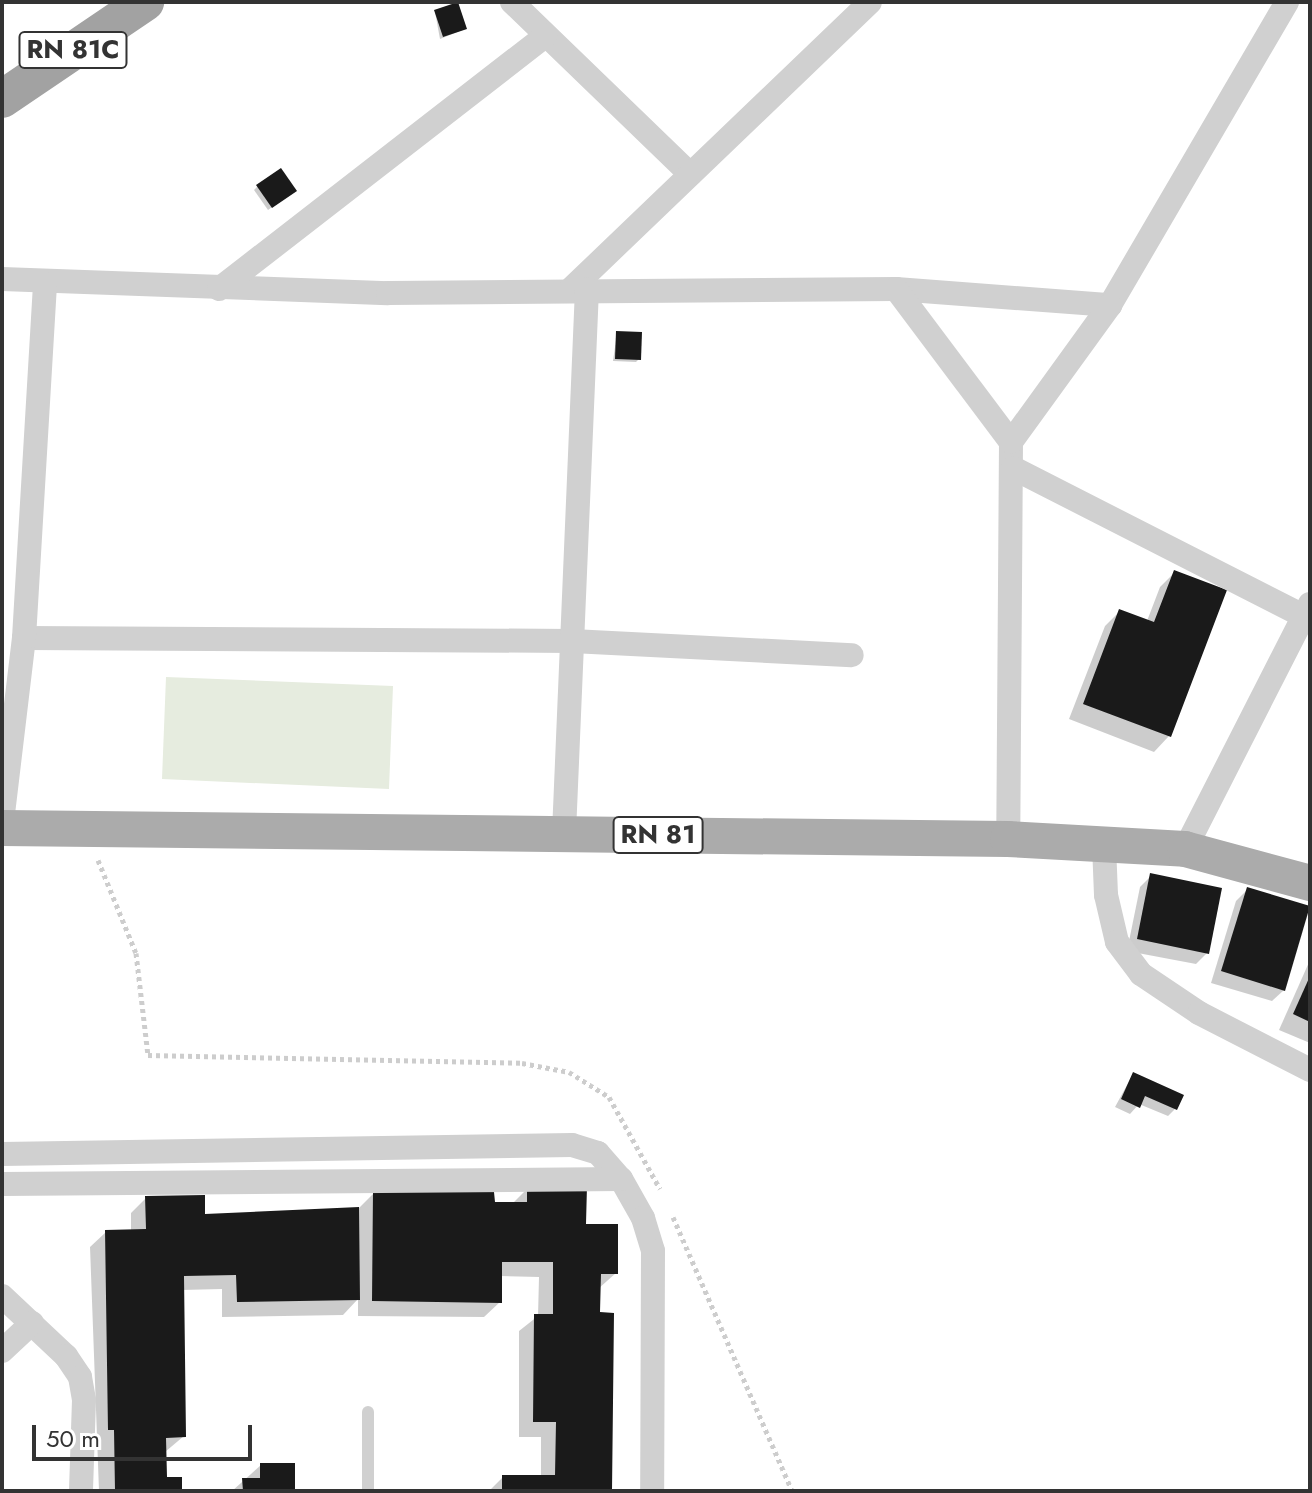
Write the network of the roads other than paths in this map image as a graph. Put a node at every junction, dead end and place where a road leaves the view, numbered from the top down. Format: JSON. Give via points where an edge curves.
{"nodes":[{"id":1,"x":145,"y":2,"type":"edge"},
{"id":2,"x":512,"y":2,"type":"edge"},
{"id":3,"x":870,"y":2,"type":"edge"},
{"id":4,"x":1287,"y":2,"type":"edge"},
{"id":5,"x":545,"y":36,"type":"junction"},
{"id":6,"x":2,"y":99,"type":"edge"},
{"id":7,"x":690,"y":174,"type":"junction"},
{"id":8,"x":2,"y":279,"type":"edge"},
{"id":9,"x":45,"y":284,"type":"junction"},
{"id":10,"x":219,"y":289,"type":"junction"},
{"id":11,"x":579,"y":289,"type":"junction"},
{"id":12,"x":896,"y":289,"type":"junction"},
{"id":13,"x":1110,"y":305,"type":"junction"},
{"id":14,"x":1011,"y":442,"type":"junction"},
{"id":15,"x":1013,"y":468,"type":"junction"},
{"id":16,"x":1307,"y":610,"type":"edge"},
{"id":17,"x":24,"y":638,"type":"junction"},
{"id":18,"x":572,"y":641,"type":"junction"},
{"id":19,"x":852,"y":655,"type":"dead end"},
{"id":20,"x":2,"y":822,"type":"edge"},
{"id":21,"x":2,"y":828,"type":"edge"},
{"id":22,"x":564,"y":833,"type":"junction"},
{"id":23,"x":1008,"y":839,"type":"junction"},
{"id":24,"x":1104,"y":845,"type":"junction"},
{"id":25,"x":1185,"y":849,"type":"junction"},
{"id":26,"x":1310,"y":883,"type":"edge"},
{"id":27,"x":1310,"y":1070,"type":"edge"},
{"id":28,"x":2,"y":1154,"type":"edge"},
{"id":29,"x":621,"y":1179,"type":"junction"},
{"id":30,"x":2,"y":1184,"type":"edge"},
{"id":31,"x":2,"y":1296,"type":"edge"},
{"id":32,"x":32,"y":1323,"type":"junction"},
{"id":33,"x":2,"y":1351,"type":"edge"},
{"id":34,"x":368,"y":1412,"type":"dead end"},
{"id":35,"x":81,"y":1491,"type":"edge"},
{"id":36,"x":368,"y":1491,"type":"edge"},
{"id":37,"x":652,"y":1491,"type":"edge"}],
"edges":[{"from":1,"to":6,"type":"highway","number":"RN 81C"},
{"from":2,"to":5,"type":"street"},
{"from":3,"to":7,"type":"street"},
{"from":4,"to":13,"type":"street"},
{"from":5,"to":7,"type":"street"},
{"from":5,"to":10,"type":"street"},
{"from":7,"to":11,"type":"street"},
{"from":8,"to":9,"type":"street"},
{"from":9,"to":10,"type":"street"},
{"from":9,"to":17,"type":"street"},
{"from":10,"to":11,"type":"street"},
{"from":11,"to":12,"type":"street"},
{"from":11,"to":18,"type":"street"},
{"from":12,"to":13,"type":"street"},
{"from":12,"to":14,"type":"street"},
{"from":13,"to":14,"type":"street"},
{"from":14,"to":15,"type":"street"},
{"from":15,"to":16,"type":"street"},
{"from":15,"to":23,"type":"street"},
{"from":16,"to":25,"type":"street"},
{"from":17,"to":18,"type":"street"},
{"from":17,"to":20,"type":"street"},
{"from":18,"to":19,"type":"street"},
{"from":18,"to":22,"type":"street"},
{"from":21,"to":22,"type":"main road","number":"RN 81"},
{"from":22,"to":23,"type":"main road","number":"RN 81"},
{"from":23,"to":24,"type":"main road","number":"RN 81"},
{"from":24,"to":25,"type":"main road","number":"RN 81"},
{"from":24,"to":27,"type":"street","via":[[1106,895],[1117,942],[1141,974],[1199,1013]]},
{"from":25,"to":26,"type":"main road","number":"RN 81"},
{"from":28,"to":29,"type":"street","via":[[572,1145],[598,1153]]},
{"from":29,"to":30,"type":"street"},
{"from":29,"to":37,"type":"street","via":[[643,1218],[653,1251]]},
{"from":31,"to":32,"type":"street"},
{"from":32,"to":33,"type":"street"},
{"from":32,"to":35,"type":"street","via":[[80,1377]]},
{"from":34,"to":36,"type":"lane"}]}
